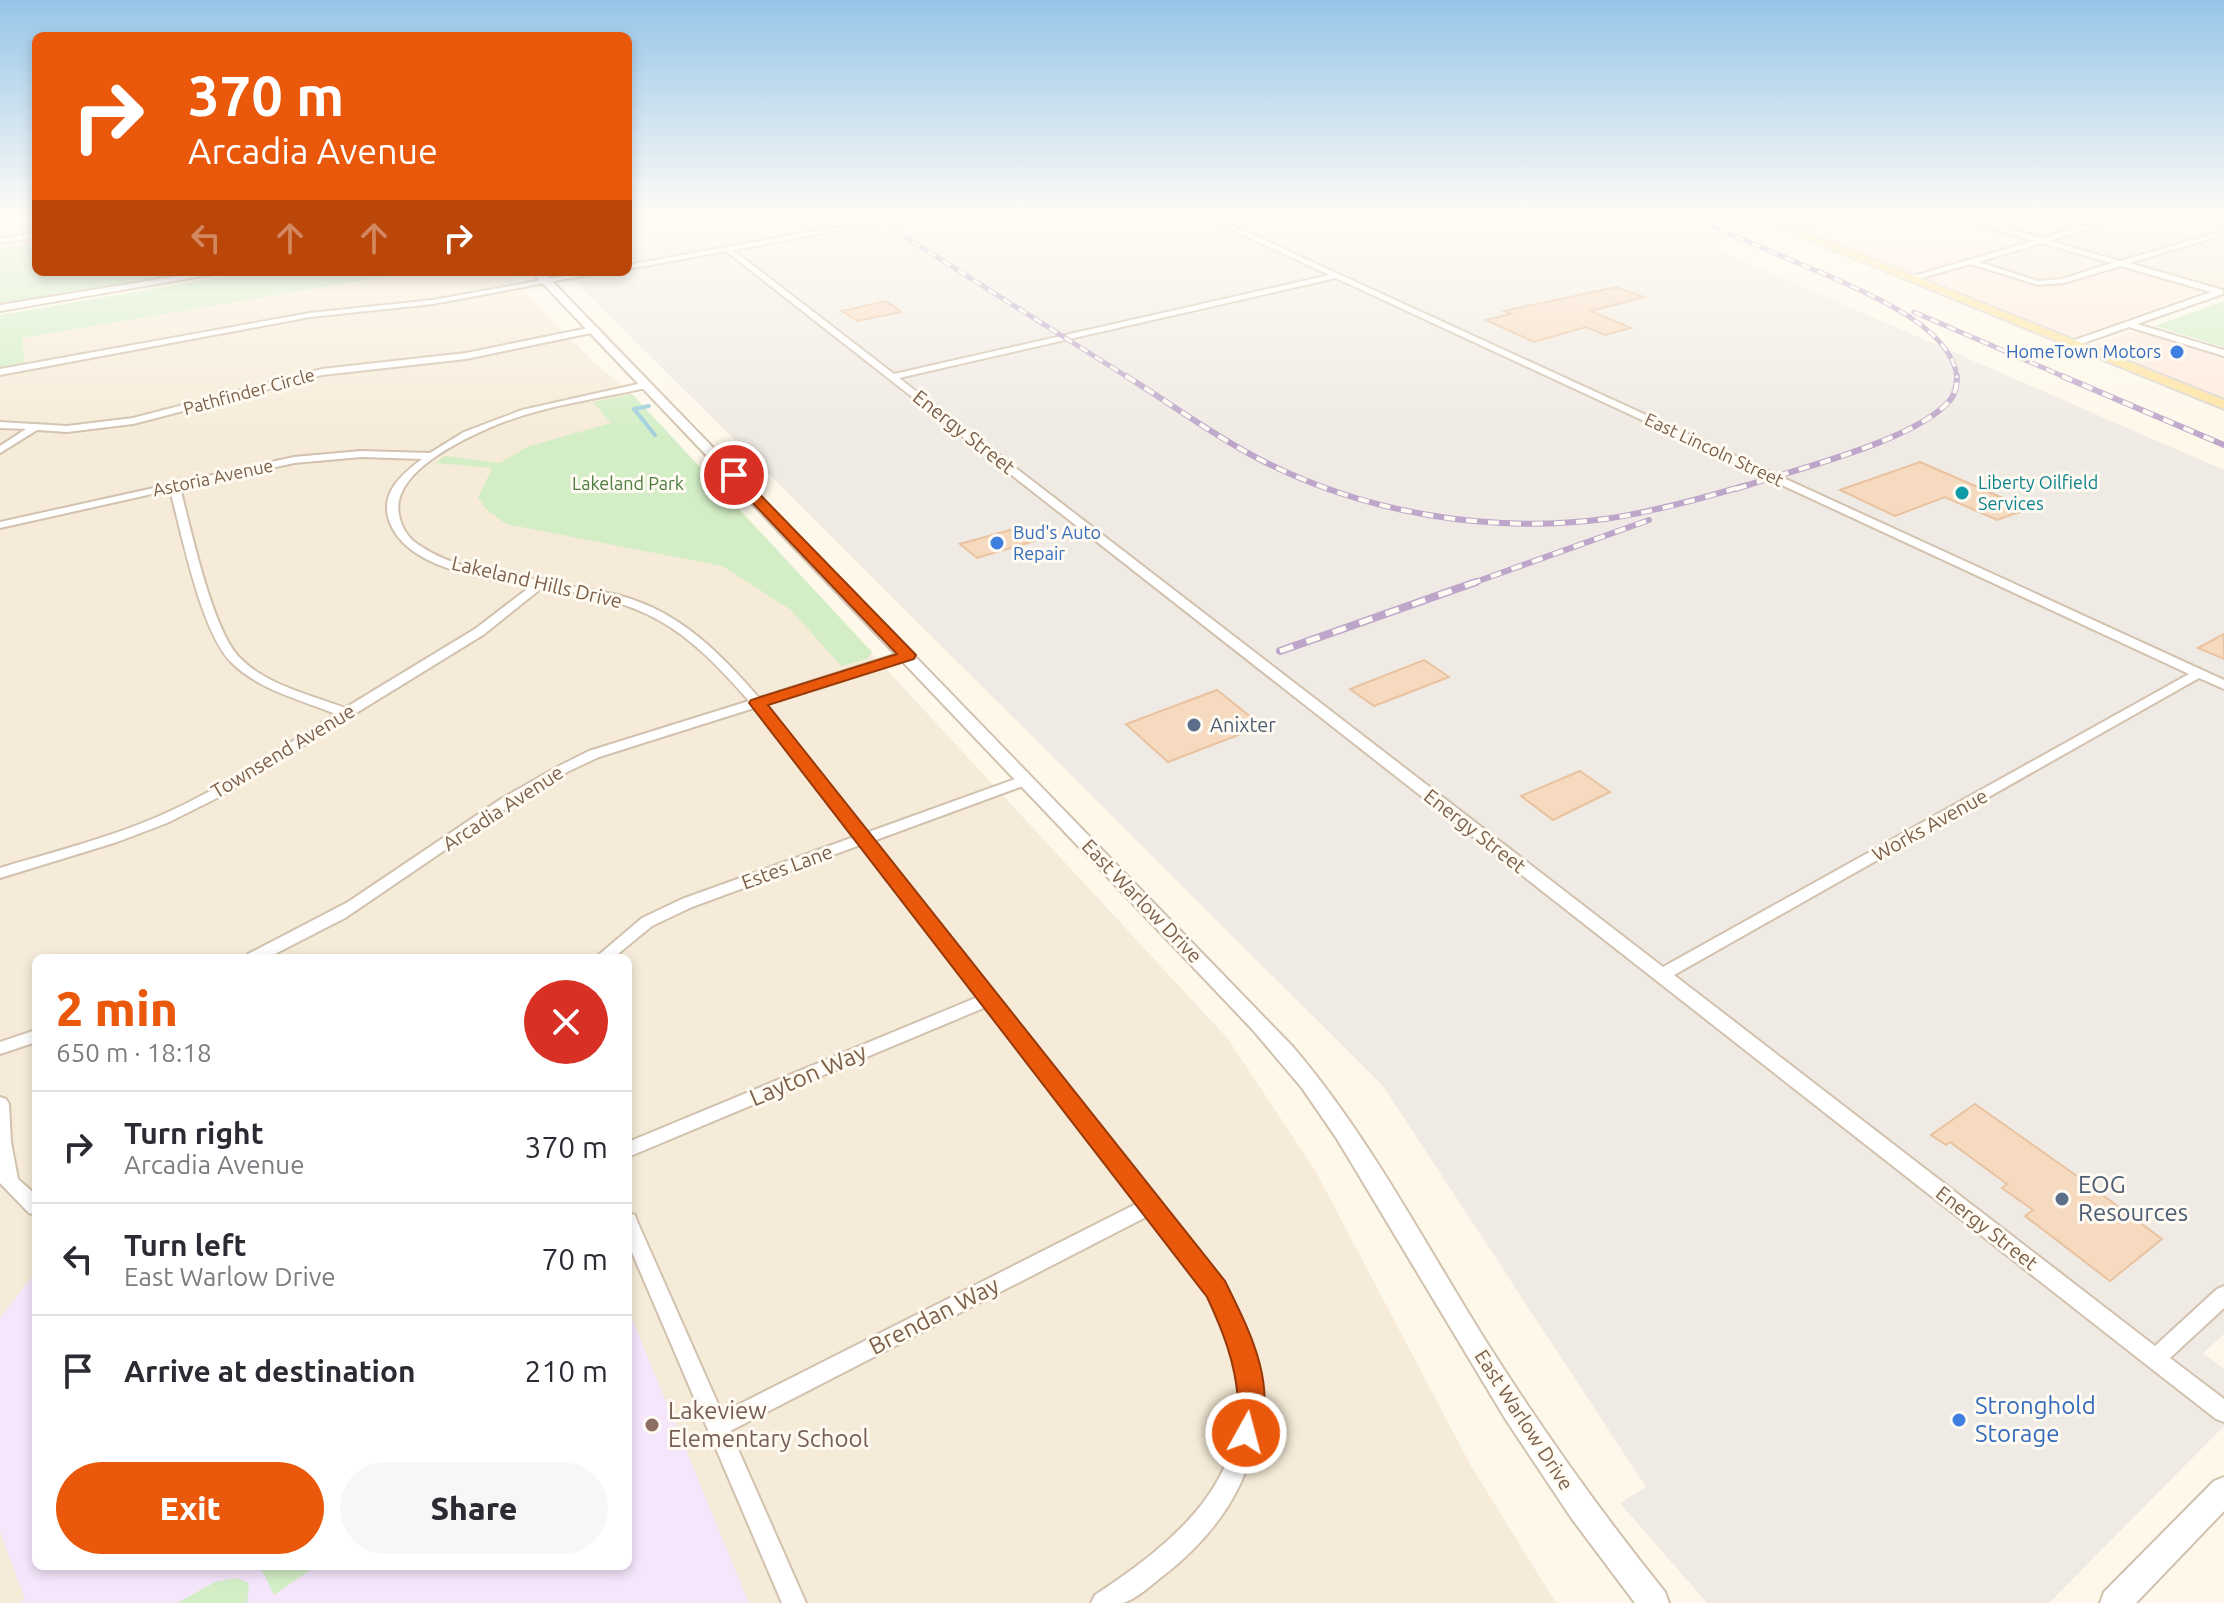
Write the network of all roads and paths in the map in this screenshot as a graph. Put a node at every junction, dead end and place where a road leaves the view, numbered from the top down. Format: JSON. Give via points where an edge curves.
{"nodes":[{"id":1,"x":112,"y":290,"type":"edge"},
{"id":2,"x":486,"y":290,"type":"edge"},
{"id":3,"x":554,"y":290,"type":"edge"},
{"id":4,"x":780,"y":290,"type":"edge"},
{"id":5,"x":1275,"y":290,"type":"edge"},
{"id":6,"x":1365,"y":290,"type":"edge"},
{"id":7,"x":1939,"y":290,"type":"edge"},
{"id":8,"x":2222,"y":291,"type":"edge"},
{"id":9,"x":0,"y":308,"type":"edge"},
{"id":10,"x":2129,"y":323,"type":"junction"},
{"id":11,"x":593,"y":330,"type":"junction"},
{"id":12,"x":2072,"y":344,"type":"junction"},
{"id":13,"x":2224,"y":353,"type":"edge"},
{"id":14,"x":0,"y":372,"type":"edge"},
{"id":15,"x":893,"y":377,"type":"junction"},
{"id":16,"x":647,"y":385,"type":"junction"},
{"id":17,"x":2224,"y":405,"type":"edge"},
{"id":18,"x":0,"y":425,"type":"edge"},
{"id":19,"x":34,"y":429,"type":"junction"},
{"id":20,"x":0,"y":450,"type":"edge"},
{"id":21,"x":430,"y":456,"type":"junction"},
{"id":22,"x":174,"y":486,"type":"junction"},
{"id":23,"x":0,"y":525,"type":"edge"},
{"id":24,"x":543,"y":582,"type":"junction"},
{"id":25,"x":908,"y":655,"type":"junction"},
{"id":26,"x":2199,"y":673,"type":"junction"},
{"id":27,"x":2224,"y":685,"type":"edge"},
{"id":28,"x":757,"y":703,"type":"junction"},
{"id":29,"x":346,"y":713,"type":"junction"},
{"id":30,"x":1026,"y":780,"type":"junction"},
{"id":31,"x":864,"y":839,"type":"junction"},
{"id":32,"x":0,"y":873,"type":"edge"},
{"id":33,"x":262,"y":954,"type":"edge"},
{"id":34,"x":608,"y":954,"type":"edge"},
{"id":35,"x":1660,"y":976,"type":"junction"},
{"id":36,"x":988,"y":1000,"type":"junction"},
{"id":37,"x":32,"y":1037,"type":"edge"},
{"id":38,"x":0,"y":1048,"type":"edge"},
{"id":39,"x":0,"y":1104,"type":"edge"},
{"id":40,"x":632,"y":1148,"type":"edge"},
{"id":41,"x":32,"y":1203,"type":"edge"},
{"id":42,"x":1152,"y":1205,"type":"junction"},
{"id":43,"x":632,"y":1230,"type":"edge"},
{"id":44,"x":2224,"y":1295,"type":"edge"},
{"id":45,"x":2155,"y":1359,"type":"junction"},
{"id":46,"x":2224,"y":1412,"type":"edge"},
{"id":47,"x":717,"y":1427,"type":"junction"},
{"id":48,"x":2224,"y":1491,"type":"edge"},
{"id":49,"x":1598,"y":1534,"type":"junction"},
{"id":50,"x":794,"y":1603,"type":"edge"},
{"id":51,"x":1103,"y":1603,"type":"edge"},
{"id":52,"x":1636,"y":1603,"type":"edge"},
{"id":53,"x":1654,"y":1603,"type":"edge"},
{"id":54,"x":2115,"y":1603,"type":"edge"}],
"edges":[{"from":1,"to":9,"type":"street"},
{"from":2,"to":14,"type":"street","via":[[433,302],[310,315]]},
{"from":3,"to":11,"type":"street","name":"East Warlow Drive"},
{"from":4,"to":15,"type":"street","name":"Energy Street"},
{"from":5,"to":15,"type":"street"},
{"from":6,"to":26,"type":"street","name":"East Lincoln Street"},
{"from":7,"to":12,"type":"main road"},
{"from":8,"to":10,"type":"street"},
{"from":10,"to":12,"type":"street"},
{"from":10,"to":13,"type":"street"},
{"from":11,"to":16,"type":"street","name":"East Warlow Drive"},
{"from":11,"to":19,"type":"street","name":"Pathfinder Circle","via":[[466,356],[322,372],[133,421]]},
{"from":12,"to":17,"type":"main road"},
{"from":15,"to":35,"type":"street","name":"Energy Street"},
{"from":16,"to":21,"type":"street","name":"Lakeland Hills Drive","via":[[513,416],[461,436]]},
{"from":16,"to":25,"type":"street","name":"East Warlow Drive"},
{"from":18,"to":19,"type":"street","name":"Pathfinder Circle"},
{"from":19,"to":20,"type":"street"},
{"from":21,"to":22,"type":"street","name":"Astoria Avenue","via":[[361,454],[294,460]]},
{"from":21,"to":24,"type":"street","name":"Lakeland Hills Drive","via":[[406,476],[392,498],[392,519],[403,537],[423,553],[455,566]]},
{"from":22,"to":23,"type":"street","name":"Astoria Avenue"},
{"from":22,"to":29,"type":"street","via":[[216,628],[232,658],[260,679]]},
{"from":24,"to":28,"type":"street","name":"Lakeland Hills Drive","via":[[611,596],[680,625],[708,646]]},
{"from":24,"to":29,"type":"street","name":"Townsend Avenue","via":[[479,632]]},
{"from":25,"to":28,"type":"street","name":"Arcadia Avenue"},
{"from":25,"to":30,"type":"street","name":"East Warlow Drive"},
{"from":26,"to":27,"type":"street","name":"East Lincoln Street"},
{"from":26,"to":35,"type":"street","name":"Works Avenue"},
{"from":28,"to":31,"type":"street","name":"Lakeland Hills Drive"},
{"from":28,"to":33,"type":"street","name":"Arcadia Avenue","via":[[558,770],[363,900]]},
{"from":29,"to":32,"type":"street","name":"Townsend Avenue","via":[[162,820]]},
{"from":30,"to":31,"type":"street","name":"Estes Lane"},
{"from":30,"to":49,"type":"street","name":"East Warlow Drive","via":[[1260,1023],[1324,1101],[1393,1204],[1473,1344]]},
{"from":31,"to":34,"type":"street","name":"Estes Lane","via":[[687,903],[647,922]]},
{"from":31,"to":36,"type":"street","name":"Lakeland Hills Drive"},
{"from":35,"to":45,"type":"street","name":"Energy Street"},
{"from":36,"to":40,"type":"street","name":"Layton Way"},
{"from":36,"to":42,"type":"street","name":"Lakeland Hills Drive"},
{"from":37,"to":38,"type":"street"},
{"from":39,"to":41,"type":"street","via":[[9,1182]]},
{"from":42,"to":47,"type":"street","name":"Brendan Way"},
{"from":42,"to":51,"type":"street","name":"Lakeland Hills Drive","via":[[1216,1289],[1242,1342],[1252,1402],[1240,1463],[1207,1522],[1153,1573]]},
{"from":43,"to":47,"type":"street"},
{"from":44,"to":45,"type":"street"},
{"from":45,"to":46,"type":"street","name":"Energy Street"},
{"from":47,"to":50,"type":"street"},
{"from":48,"to":54,"type":"street"},
{"from":49,"to":52,"type":"street"},
{"from":49,"to":53,"type":"street","name":"East Warlow Drive"}]}
